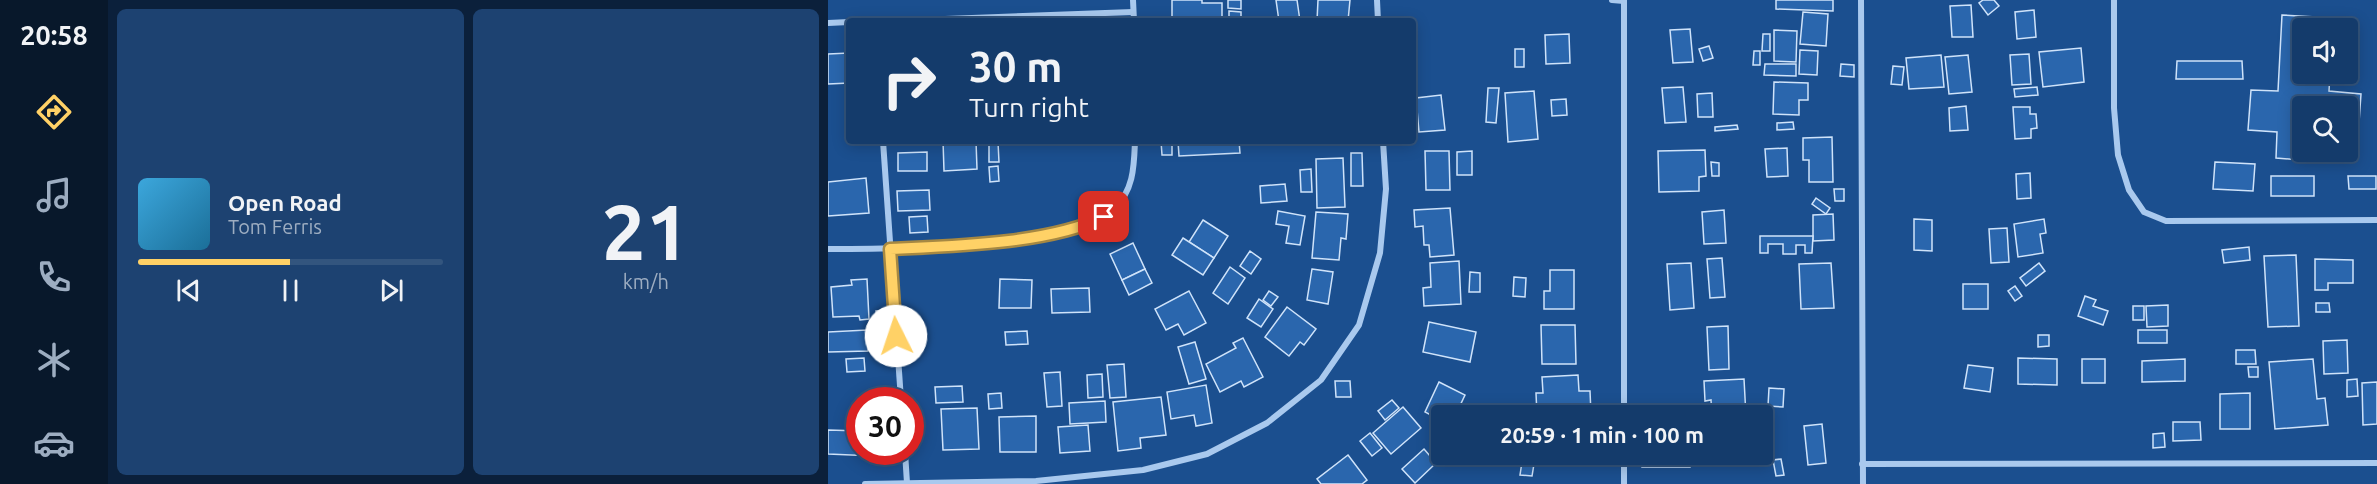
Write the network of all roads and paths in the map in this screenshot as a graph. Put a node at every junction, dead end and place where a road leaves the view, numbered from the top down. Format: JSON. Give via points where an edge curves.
{"nodes":[{"id":1,"x":1133,"y":0,"type":"edge"},
{"id":2,"x":1377,"y":0,"type":"edge"},
{"id":3,"x":1612,"y":0,"type":"edge"},
{"id":4,"x":1624,"y":0,"type":"edge"},
{"id":5,"x":1861,"y":0,"type":"edge"},
{"id":6,"x":2114,"y":0,"type":"edge"},
{"id":7,"x":1133,"y":12,"type":"junction"},
{"id":8,"x":972,"y":18,"type":"edge"},
{"id":9,"x":1134,"y":18,"type":"edge"},
{"id":10,"x":1378,"y":18,"type":"edge"},
{"id":11,"x":846,"y":22,"type":"edge"},
{"id":12,"x":828,"y":23,"type":"edge"},
{"id":13,"x":884,"y":144,"type":"edge"},
{"id":14,"x":1136,"y":144,"type":"edge"},
{"id":15,"x":1383,"y":144,"type":"edge"},
{"id":16,"x":2377,"y":220,"type":"edge"},
{"id":17,"x":828,"y":249,"type":"edge"},
{"id":18,"x":890,"y":249,"type":"junction"},
{"id":19,"x":900,"y":387,"type":"edge"},
{"id":20,"x":1624,"y":405,"type":"edge"},
{"id":21,"x":2377,"y":463,"type":"edge"},
{"id":22,"x":1863,"y":464,"type":"junction"},
{"id":23,"x":906,"y":465,"type":"edge"},
{"id":24,"x":1624,"y":465,"type":"edge"},
{"id":25,"x":907,"y":483,"type":"edge"},
{"id":26,"x":865,"y":484,"type":"edge"},
{"id":27,"x":1624,"y":484,"type":"edge"},
{"id":28,"x":1863,"y":484,"type":"edge"}],
"edges":[{"from":1,"to":7,"type":"street"},
{"from":2,"to":10,"type":"street"},
{"from":3,"to":4,"type":"street"},
{"from":4,"to":20,"type":"street"},
{"from":5,"to":22,"type":"street"},
{"from":6,"to":16,"type":"street","via":[[2118,155],[2129,190],[2144,212],[2166,221]]},
{"from":7,"to":8,"type":"street"},
{"from":7,"to":9,"type":"street"},
{"from":11,"to":12,"type":"street"},
{"from":13,"to":18,"type":"street"},
{"from":14,"to":18,"type":"street","via":[[1133,176],[1124,197],[1092,223],[1017,240]]},
{"from":15,"to":25,"type":"street","via":[[1386,189],[1380,253],[1359,325],[1321,380],[1267,423],[1207,454],[1143,470],[1036,481]]},
{"from":17,"to":18,"type":"street"},
{"from":18,"to":19,"type":"street"},
{"from":21,"to":22,"type":"street"},
{"from":22,"to":28,"type":"street"},
{"from":23,"to":25,"type":"street"},
{"from":24,"to":27,"type":"street"},
{"from":25,"to":26,"type":"street"}]}
